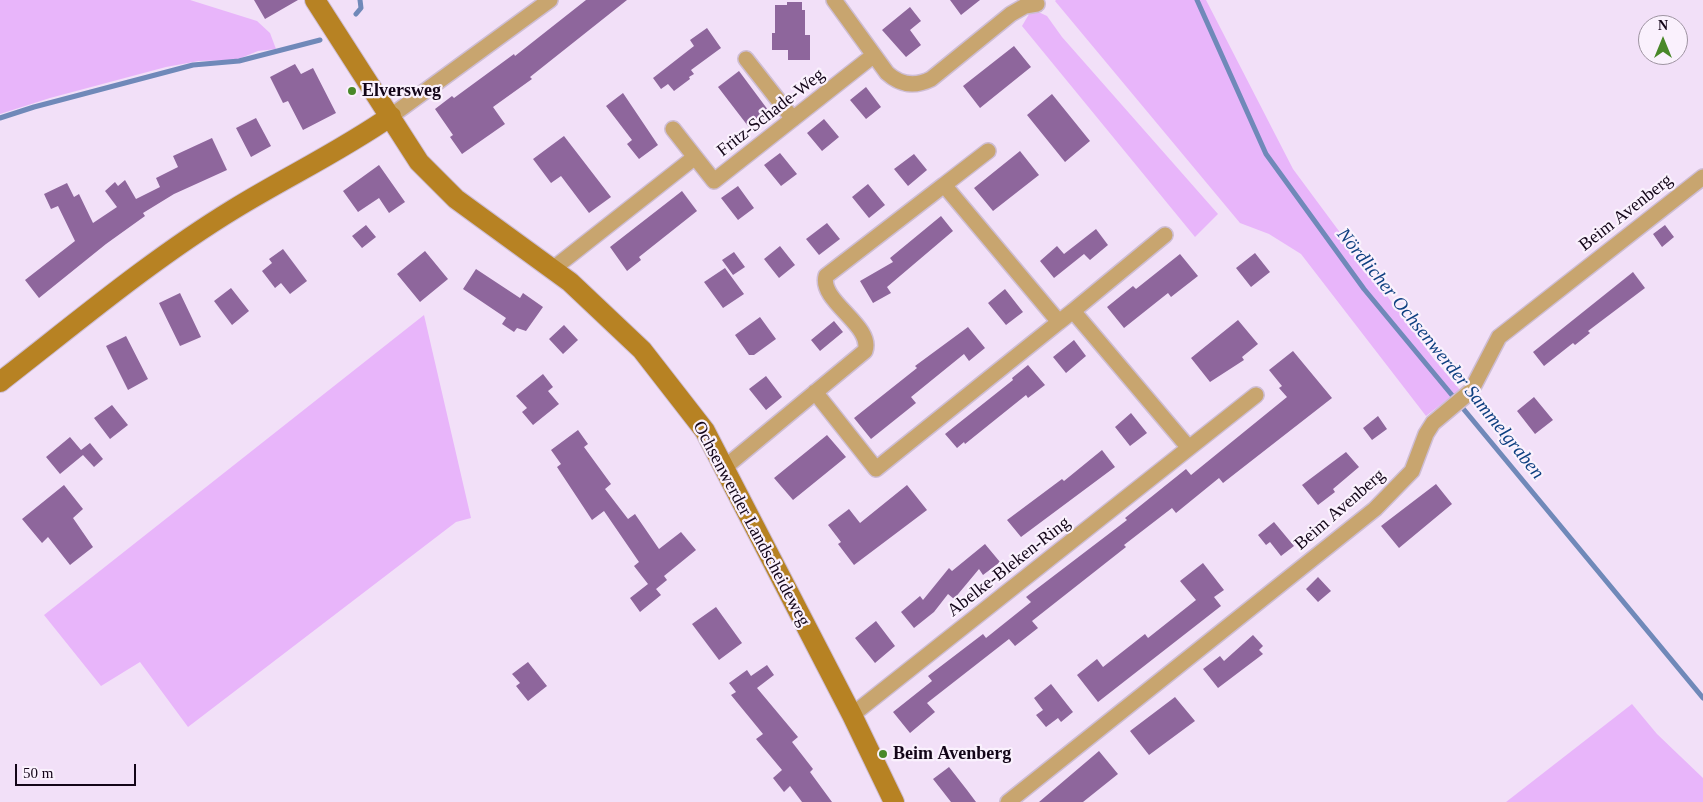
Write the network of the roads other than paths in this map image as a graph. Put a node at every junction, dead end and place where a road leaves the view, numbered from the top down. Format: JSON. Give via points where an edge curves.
{"nodes":[{"id":1,"x":315,"y":0,"type":"edge"},
{"id":2,"x":550,"y":0,"type":"edge"},
{"id":3,"x":834,"y":0,"type":"edge"},
{"id":4,"x":1037,"y":4,"type":"dead end"},
{"id":5,"x":874,"y":55,"type":"junction"},
{"id":6,"x":746,"y":59,"type":"dead end"},
{"id":7,"x":391,"y":116,"type":"junction"},
{"id":8,"x":793,"y":119,"type":"junction"},
{"id":9,"x":673,"y":128,"type":"dead end"},
{"id":10,"x":988,"y":151,"type":"dead end"},
{"id":11,"x":696,"y":157,"type":"junction"},
{"id":12,"x":1703,"y":177,"type":"edge"},
{"id":13,"x":944,"y":185,"type":"junction"},
{"id":14,"x":1165,"y":235,"type":"dead end"},
{"id":15,"x":554,"y":268,"type":"junction"},
{"id":16,"x":1073,"y":311,"type":"junction"},
{"id":17,"x":1059,"y":322,"type":"junction"},
{"id":18,"x":0,"y":382,"type":"edge"},
{"id":19,"x":815,"y":392,"type":"junction"},
{"id":20,"x":1256,"y":395,"type":"dead end"},
{"id":21,"x":1189,"y":448,"type":"junction"},
{"id":22,"x":724,"y":468,"type":"junction"},
{"id":23,"x":852,"y":715,"type":"junction"},
{"id":24,"x":894,"y":802,"type":"edge"},
{"id":25,"x":1008,"y":802,"type":"edge"}],
"edges":[{"from":1,"to":7,"type":"street","name":"Ochsenwerder Landscheideweg"},
{"from":2,"to":7,"type":"street"},
{"from":3,"to":5,"type":"street"},
{"from":4,"to":5,"type":"street","via":[[1011,14],[925,82],[898,82]]},
{"from":5,"to":8,"type":"street","name":"Fritz-Schade-Weg"},
{"from":6,"to":8,"type":"street"},
{"from":7,"to":15,"type":"street","name":"Ochsenwerder Landscheideweg","via":[[419,162],[456,199]]},
{"from":7,"to":18,"type":"street","via":[[186,240]]},
{"from":8,"to":11,"type":"street","name":"Fritz-Schade-Weg","via":[[714,181]]},
{"from":9,"to":11,"type":"street","name":"Fritz-Schade-Weg"},
{"from":10,"to":13,"type":"street"},
{"from":11,"to":15,"type":"street","name":"Fritz-Schade-Weg"},
{"from":12,"to":25,"type":"street","name":"Beim Avenberg","via":[[1506,330],[1493,347],[1476,384],[1433,423],[1412,471],[1375,509]]},
{"from":13,"to":17,"type":"street"},
{"from":13,"to":19,"type":"street","via":[[826,276],[826,288],[865,338],[866,348]]},
{"from":14,"to":16,"type":"street"},
{"from":15,"to":22,"type":"street","name":"Ochsenwerder Landscheideweg","via":[[642,350],[705,431]]},
{"from":16,"to":17,"type":"street"},
{"from":16,"to":21,"type":"street"},
{"from":17,"to":19,"type":"street","via":[[876,469]]},
{"from":19,"to":22,"type":"street"},
{"from":20,"to":21,"type":"street","name":"Abelke-Bleken-Ring"},
{"from":21,"to":23,"type":"street","name":"Abelke-Bleken-Ring"},
{"from":22,"to":23,"type":"street","name":"Ochsenwerder Landscheideweg"},
{"from":23,"to":24,"type":"street","name":"Ochsenwerder Landscheideweg"}]}
